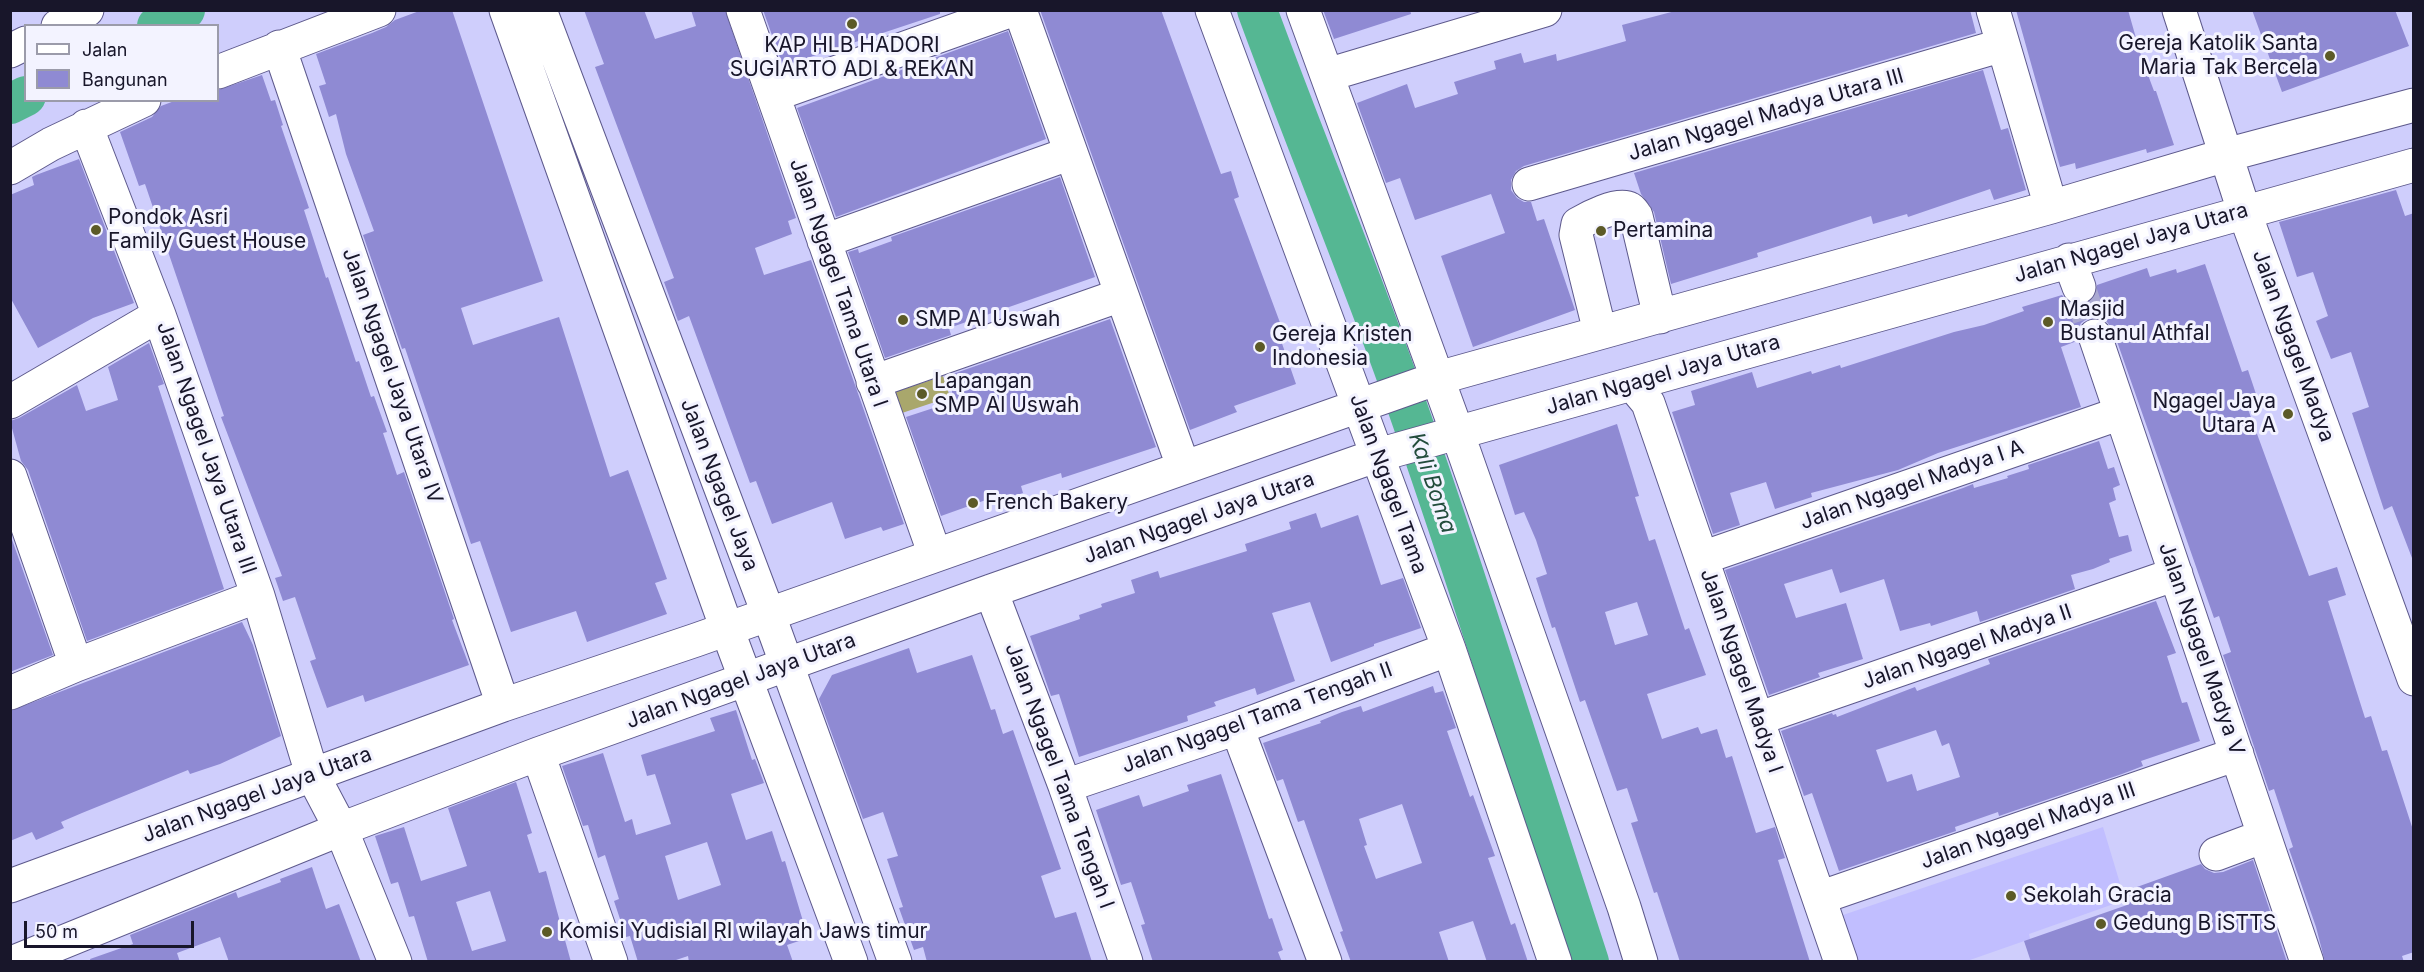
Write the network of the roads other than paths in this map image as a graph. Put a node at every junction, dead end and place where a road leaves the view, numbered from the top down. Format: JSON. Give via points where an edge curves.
{"nodes":[{"id":1,"x":87,"y":10,"type":"edge"},
{"id":2,"x":379,"y":10,"type":"edge"},
{"id":3,"x":506,"y":10,"type":"edge"},
{"id":4,"x":540,"y":10,"type":"edge"},
{"id":5,"x":743,"y":10,"type":"edge"},
{"id":6,"x":1012,"y":10,"type":"edge"},
{"id":7,"x":1020,"y":10,"type":"edge"},
{"id":8,"x":1212,"y":10,"type":"edge"},
{"id":9,"x":1303,"y":10,"type":"edge"},
{"id":10,"x":1545,"y":10,"type":"edge"},
{"id":11,"x":1993,"y":10,"type":"edge"},
{"id":12,"x":2179,"y":10,"type":"edge"},
{"id":13,"x":62,"y":24,"type":"edge"},
{"id":14,"x":24,"y":44,"type":"edge"},
{"id":15,"x":2003,"y":45,"type":"junction"},
{"id":16,"x":279,"y":48,"type":"junction"},
{"id":17,"x":10,"y":51,"type":"edge"},
{"id":18,"x":219,"y":72,"type":"edge"},
{"id":19,"x":1327,"y":75,"type":"junction"},
{"id":20,"x":772,"y":95,"type":"junction"},
{"id":21,"x":140,"y":102,"type":"edge"},
{"id":22,"x":2414,"y":105,"type":"edge"},
{"id":23,"x":86,"y":126,"type":"junction"},
{"id":24,"x":1071,"y":153,"type":"junction"},
{"id":25,"x":2226,"y":155,"type":"junction"},
{"id":26,"x":2414,"y":165,"type":"edge"},
{"id":27,"x":10,"y":168,"type":"edge"},
{"id":28,"x":1529,"y":184,"type":"dead end"},
{"id":29,"x":2051,"y":207,"type":"junction"},
{"id":30,"x":2244,"y":211,"type":"junction"},
{"id":31,"x":824,"y":241,"type":"junction"},
{"id":32,"x":1121,"y":295,"type":"junction"},
{"id":33,"x":159,"y":315,"type":"junction"},
{"id":34,"x":1660,"y":316,"type":"junction"},
{"id":35,"x":1600,"y":332,"type":"junction"},
{"id":36,"x":2095,"y":336,"type":"tunnel mouth"},
{"id":37,"x":1432,"y":380,"type":"junction"},
{"id":38,"x":873,"y":382,"type":"junction"},
{"id":39,"x":1633,"y":385,"type":"junction"},
{"id":40,"x":10,"y":402,"type":"edge"},
{"id":41,"x":1370,"y":402,"type":"junction"},
{"id":42,"x":2121,"y":413,"type":"junction"},
{"id":43,"x":1451,"y":433,"type":"junction"},
{"id":44,"x":1387,"y":453,"type":"junction"},
{"id":45,"x":1183,"y":466,"type":"junction"},
{"id":46,"x":10,"y":476,"type":"edge"},
{"id":47,"x":934,"y":555,"type":"junction"},
{"id":48,"x":1702,"y":558,"type":"junction"},
{"id":49,"x":2176,"y":574,"type":"junction"},
{"id":50,"x":991,"y":591,"type":"junction"},
{"id":51,"x":258,"y":596,"type":"junction"},
{"id":52,"x":768,"y":613,"type":"junction"},
{"id":53,"x":727,"y":629,"type":"junction"},
{"id":54,"x":1449,"y":649,"type":"junction"},
{"id":55,"x":788,"y":664,"type":"junction"},
{"id":56,"x":76,"y":665,"type":"junction"},
{"id":57,"x":2414,"y":679,"type":"edge"},
{"id":58,"x":746,"y":680,"type":"junction"},
{"id":59,"x":10,"y":693,"type":"edge"},
{"id":60,"x":503,"y":705,"type":"junction"},
{"id":61,"x":1757,"y":718,"type":"junction"},
{"id":62,"x":1237,"y":728,"type":"junction"},
{"id":63,"x":538,"y":754,"type":"junction"},
{"id":64,"x":2237,"y":754,"type":"junction"},
{"id":65,"x":312,"y":774,"type":"junction"},
{"id":66,"x":1065,"y":786,"type":"junction"},
{"id":67,"x":341,"y":829,"type":"junction"},
{"id":68,"x":2264,"y":836,"type":"junction"},
{"id":69,"x":2216,"y":854,"type":"dead end"},
{"id":70,"x":10,"y":886,"type":"edge"},
{"id":71,"x":1819,"y":898,"type":"junction"},
{"id":72,"x":14,"y":962,"type":"edge"},
{"id":73,"x":395,"y":962,"type":"edge"},
{"id":74,"x":611,"y":962,"type":"edge"},
{"id":75,"x":851,"y":962,"type":"edge"},
{"id":76,"x":895,"y":962,"type":"edge"},
{"id":77,"x":1126,"y":962,"type":"edge"},
{"id":78,"x":1325,"y":962,"type":"edge"},
{"id":79,"x":1555,"y":962,"type":"edge"},
{"id":80,"x":1641,"y":962,"type":"edge"},
{"id":81,"x":1841,"y":962,"type":"edge"},
{"id":82,"x":2307,"y":962,"type":"edge"}],
"edges":[{"from":1,"to":13,"type":"street"},
{"from":2,"to":16,"type":"street"},
{"from":3,"to":53,"type":"street","name":"Jalan Ngagel Jaya"},
{"from":4,"to":52,"type":"street","name":"Jalan Ngagel Jaya"},
{"from":5,"to":20,"type":"street","name":"Jalan Ngagel Tama Utara I"},
{"from":6,"to":20,"type":"street"},
{"from":7,"to":24,"type":"street"},
{"from":8,"to":41,"type":"street","name":"Jalan Ngagel Tama"},
{"from":9,"to":19,"type":"street"},
{"from":10,"to":19,"type":"street"},
{"from":11,"to":15,"type":"street"},
{"from":12,"to":25,"type":"street","name":"Jalan Ngagel Madya"},
{"from":14,"to":17,"type":"street"},
{"from":15,"to":28,"type":"street","name":"Jalan Ngagel Madya Utara III"},
{"from":15,"to":29,"type":"street"},
{"from":16,"to":18,"type":"street"},
{"from":16,"to":60,"type":"street","name":"Jalan Ngagel Jaya Utara IV"},
{"from":19,"to":37,"type":"street"},
{"from":20,"to":31,"type":"street","name":"Jalan Ngagel Tama Utara I"},
{"from":21,"to":23,"type":"street"},
{"from":22,"to":25,"type":"street","name":"Jalan Ngagel Jaya Utara"},
{"from":23,"to":27,"type":"street"},
{"from":23,"to":33,"type":"street","name":"Jalan Ngagel Jaya Utara III"},
{"from":24,"to":31,"type":"street"},
{"from":24,"to":32,"type":"street"},
{"from":25,"to":29,"type":"street","name":"Jalan Ngagel Jaya Utara"},
{"from":25,"to":30,"type":"street","name":"Jalan Ngagel Madya"},
{"from":26,"to":30,"type":"street","name":"Jalan Ngagel Jaya Utara"},
{"from":29,"to":34,"type":"street","name":"Jalan Ngagel Jaya Utara"},
{"from":30,"to":39,"type":"street","name":"Jalan Ngagel Jaya Utara","via":[[2074,274]]},
{"from":30,"to":57,"type":"street","name":"Jalan Ngagel Madya"},
{"from":31,"to":38,"type":"street","name":"Jalan Ngagel Tama Utara I"},
{"from":32,"to":38,"type":"street"},
{"from":32,"to":45,"type":"street"},
{"from":33,"to":40,"type":"street"},
{"from":33,"to":51,"type":"street","name":"Jalan Ngagel Jaya Utara III"},
{"from":34,"to":35,"type":"street","name":"Jalan Ngagel Jaya Utara"},
{"from":34,"to":35,"type":"street","via":[[1636,216],[1631,209],[1622,207],[1592,215],[1578,224],[1576,235]]},
{"from":35,"to":37,"type":"street","name":"Jalan Ngagel Jaya Utara"},
{"from":36,"to":42,"type":"street","name":"Jalan Ngagel Madya V"},
{"from":37,"to":41,"type":"street","name":"Jalan Ngagel Jaya Utara"},
{"from":37,"to":43,"type":"street"},
{"from":38,"to":47,"type":"street","name":"Jalan Ngagel Tama Utara I"},
{"from":39,"to":43,"type":"street","name":"Jalan Ngagel Jaya Utara"},
{"from":39,"to":48,"type":"street","name":"Jalan Ngagel Madya I","via":[[1648,403]]},
{"from":41,"to":44,"type":"street","name":"Jalan Ngagel Tama"},
{"from":41,"to":45,"type":"street","name":"Jalan Ngagel Jaya Utara"},
{"from":42,"to":48,"type":"street","name":"Jalan Ngagel Madya I A"},
{"from":42,"to":49,"type":"street","name":"Jalan Ngagel Madya V"},
{"from":43,"to":44,"type":"street","name":"Jalan Ngagel Jaya Utara"},
{"from":43,"to":80,"type":"street"},
{"from":44,"to":50,"type":"street","name":"Jalan Ngagel Jaya Utara"},
{"from":44,"to":54,"type":"street","name":"Jalan Ngagel Tama"},
{"from":45,"to":47,"type":"street","name":"Jalan Ngagel Jaya Utara"},
{"from":46,"to":56,"type":"street"},
{"from":47,"to":52,"type":"street","name":"Jalan Ngagel Jaya Utara"},
{"from":48,"to":61,"type":"street","name":"Jalan Ngagel Madya I"},
{"from":49,"to":61,"type":"street","name":"Jalan Ngagel Madya II"},
{"from":49,"to":64,"type":"street","name":"Jalan Ngagel Madya V"},
{"from":50,"to":55,"type":"street","name":"Jalan Ngagel Jaya Utara"},
{"from":50,"to":66,"type":"street","name":"Jalan Ngagel Tama Tengah I"},
{"from":51,"to":56,"type":"street"},
{"from":51,"to":65,"type":"street","name":"Jalan Ngagel Jaya Utara III"},
{"from":52,"to":53,"type":"street","name":"Jalan Ngagel Jaya Utara"},
{"from":52,"to":55,"type":"street","name":"Jalan Ngagel Jaya"},
{"from":53,"to":58,"type":"street","name":"Jalan Ngagel Jaya"},
{"from":53,"to":60,"type":"street","name":"Jalan Ngagel Jaya Utara"},
{"from":54,"to":62,"type":"street","name":"Jalan Ngagel Tama Tengah II"},
{"from":54,"to":79,"type":"street","name":"Jalan Ngagel Tama"},
{"from":55,"to":58,"type":"street","name":"Jalan Ngagel Jaya Utara"},
{"from":55,"to":76,"type":"street","name":"Jalan Ngagel Jaya"},
{"from":56,"to":59,"type":"street"},
{"from":58,"to":63,"type":"street","name":"Jalan Ngagel Jaya Utara"},
{"from":58,"to":75,"type":"street","name":"Jalan Ngagel Jaya"},
{"from":60,"to":65,"type":"street","name":"Jalan Ngagel Jaya Utara"},
{"from":61,"to":71,"type":"street","name":"Jalan Ngagel Madya I"},
{"from":62,"to":66,"type":"street","name":"Jalan Ngagel Tama Tengah II"},
{"from":62,"to":78,"type":"street"},
{"from":63,"to":67,"type":"street","name":"Jalan Ngagel Jaya Utara"},
{"from":63,"to":74,"type":"street"},
{"from":64,"to":68,"type":"street","name":"Jalan Ngagel Madya V"},
{"from":64,"to":71,"type":"street","name":"Jalan Ngagel Madya III"},
{"from":65,"to":67,"type":"street","name":"Jalan Ngagel Jaya Utara III"},
{"from":65,"to":70,"type":"street","name":"Jalan Ngagel Jaya Utara"},
{"from":66,"to":77,"type":"street","name":"Jalan Ngagel Tama Tengah I"},
{"from":67,"to":72,"type":"street","name":"Jalan Ngagel Jaya Utara"},
{"from":67,"to":73,"type":"street","name":"Jalan Ngagel Jaya Utara III"},
{"from":68,"to":69,"type":"street"},
{"from":68,"to":82,"type":"street","name":"Jalan Ngagel Madya V"},
{"from":71,"to":81,"type":"street","name":"Jalan Ngagel Madya I"}]}
